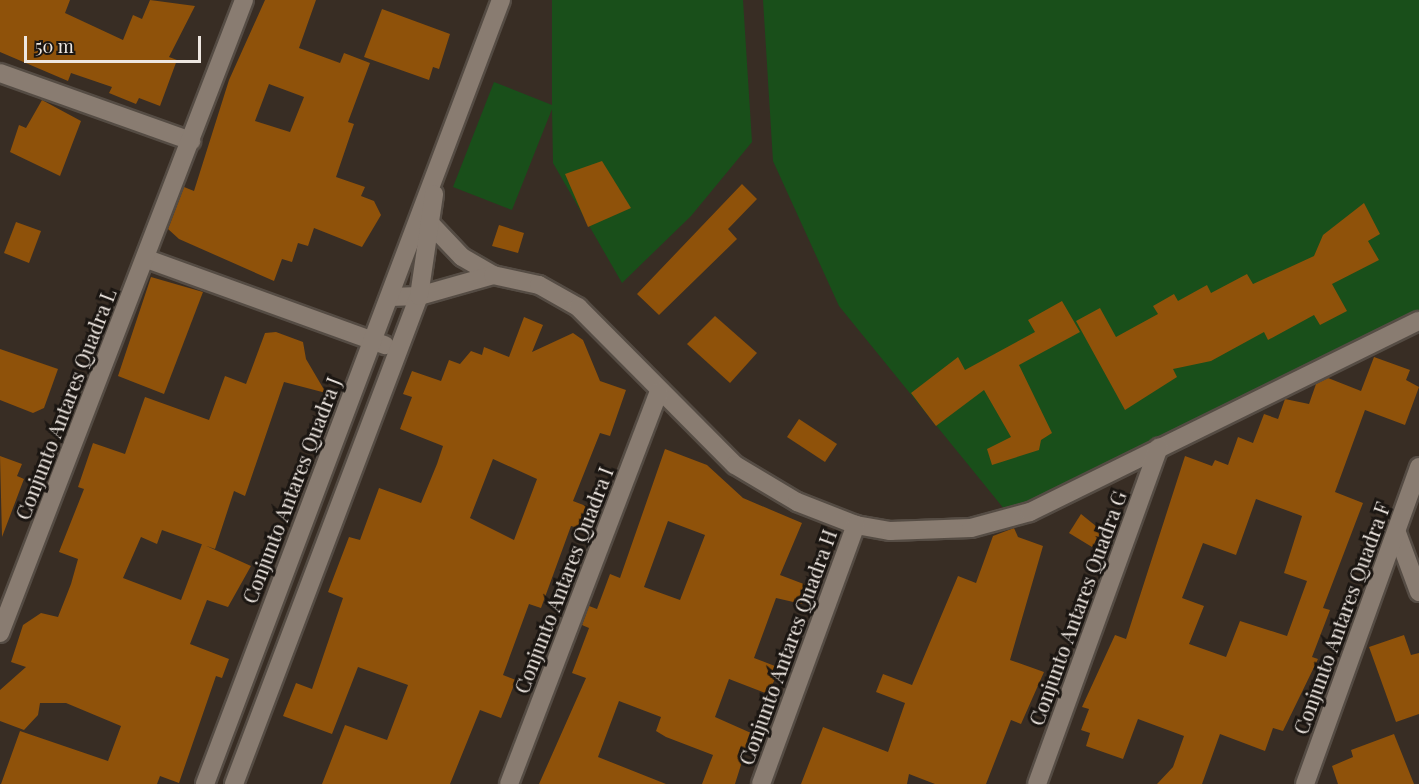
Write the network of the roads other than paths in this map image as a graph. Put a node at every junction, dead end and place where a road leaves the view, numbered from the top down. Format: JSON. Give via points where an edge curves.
{"nodes":[{"id":1,"x":244,"y":0,"type":"edge"},
{"id":2,"x":501,"y":0,"type":"edge"},
{"id":3,"x":0,"y":73,"type":"edge"},
{"id":4,"x":191,"y":141,"type":"junction"},
{"id":5,"x":423,"y":216,"type":"junction"},
{"id":6,"x":147,"y":259,"type":"junction"},
{"id":7,"x":493,"y":275,"type":"junction"},
{"id":8,"x":419,"y":296,"type":"junction"},
{"id":9,"x":390,"y":297,"type":"junction"},
{"id":10,"x":1419,"y":321,"type":"edge"},
{"id":11,"x":374,"y":341,"type":"junction"},
{"id":12,"x":398,"y":350,"type":"junction"},
{"id":13,"x":659,"y":392,"type":"junction"},
{"id":14,"x":1158,"y":447,"type":"junction"},
{"id":15,"x":1419,"y":467,"type":"edge"},
{"id":16,"x":856,"y":525,"type":"junction"},
{"id":17,"x":1397,"y":533,"type":"junction"},
{"id":18,"x":1419,"y":592,"type":"edge"},
{"id":19,"x":0,"y":633,"type":"edge"},
{"id":20,"x":205,"y":784,"type":"edge"},
{"id":21,"x":234,"y":784,"type":"edge"},
{"id":22,"x":509,"y":784,"type":"edge"},
{"id":23,"x":761,"y":784,"type":"edge"},
{"id":24,"x":1037,"y":784,"type":"edge"},
{"id":25,"x":1305,"y":784,"type":"edge"}],
"edges":[{"from":1,"to":4,"type":"street","name":"Conjunto Antares Quadra L"},
{"from":2,"to":5,"type":"street"},
{"from":3,"to":4,"type":"street"},
{"from":4,"to":6,"type":"street","name":"Conjunto Antares Quadra L"},
{"from":5,"to":7,"type":"street","via":[[462,257]]},
{"from":5,"to":8,"type":"street"},
{"from":5,"to":9,"type":"street","name":"Conjunto Antares Quadra J"},
{"from":6,"to":11,"type":"street"},
{"from":6,"to":19,"type":"street","name":"Conjunto Antares Quadra L"},
{"from":7,"to":8,"type":"street"},
{"from":7,"to":13,"type":"street","via":[[539,285],[578,307]]},
{"from":8,"to":9,"type":"street"},
{"from":8,"to":12,"type":"street"},
{"from":9,"to":11,"type":"street","name":"Conjunto Antares Quadra J"},
{"from":10,"to":14,"type":"street"},
{"from":11,"to":12,"type":"street"},
{"from":11,"to":20,"type":"street","name":"Conjunto Antares Quadra J"},
{"from":12,"to":21,"type":"street"},
{"from":13,"to":16,"type":"street","via":[[735,465],[796,502]]},
{"from":13,"to":22,"type":"street","name":"Conjunto Antares Quadra I"},
{"from":14,"to":16,"type":"street","via":[[1030,512],[971,528],[890,531]]},
{"from":14,"to":24,"type":"street","name":"Conjunto Antares Quadra G"},
{"from":15,"to":17,"type":"street","name":"Conjunto Antares Quadra F"},
{"from":16,"to":23,"type":"street","name":"Conjunto Antares Quadra H"},
{"from":17,"to":18,"type":"street"},
{"from":17,"to":25,"type":"street","name":"Conjunto Antares Quadra F"}]}
